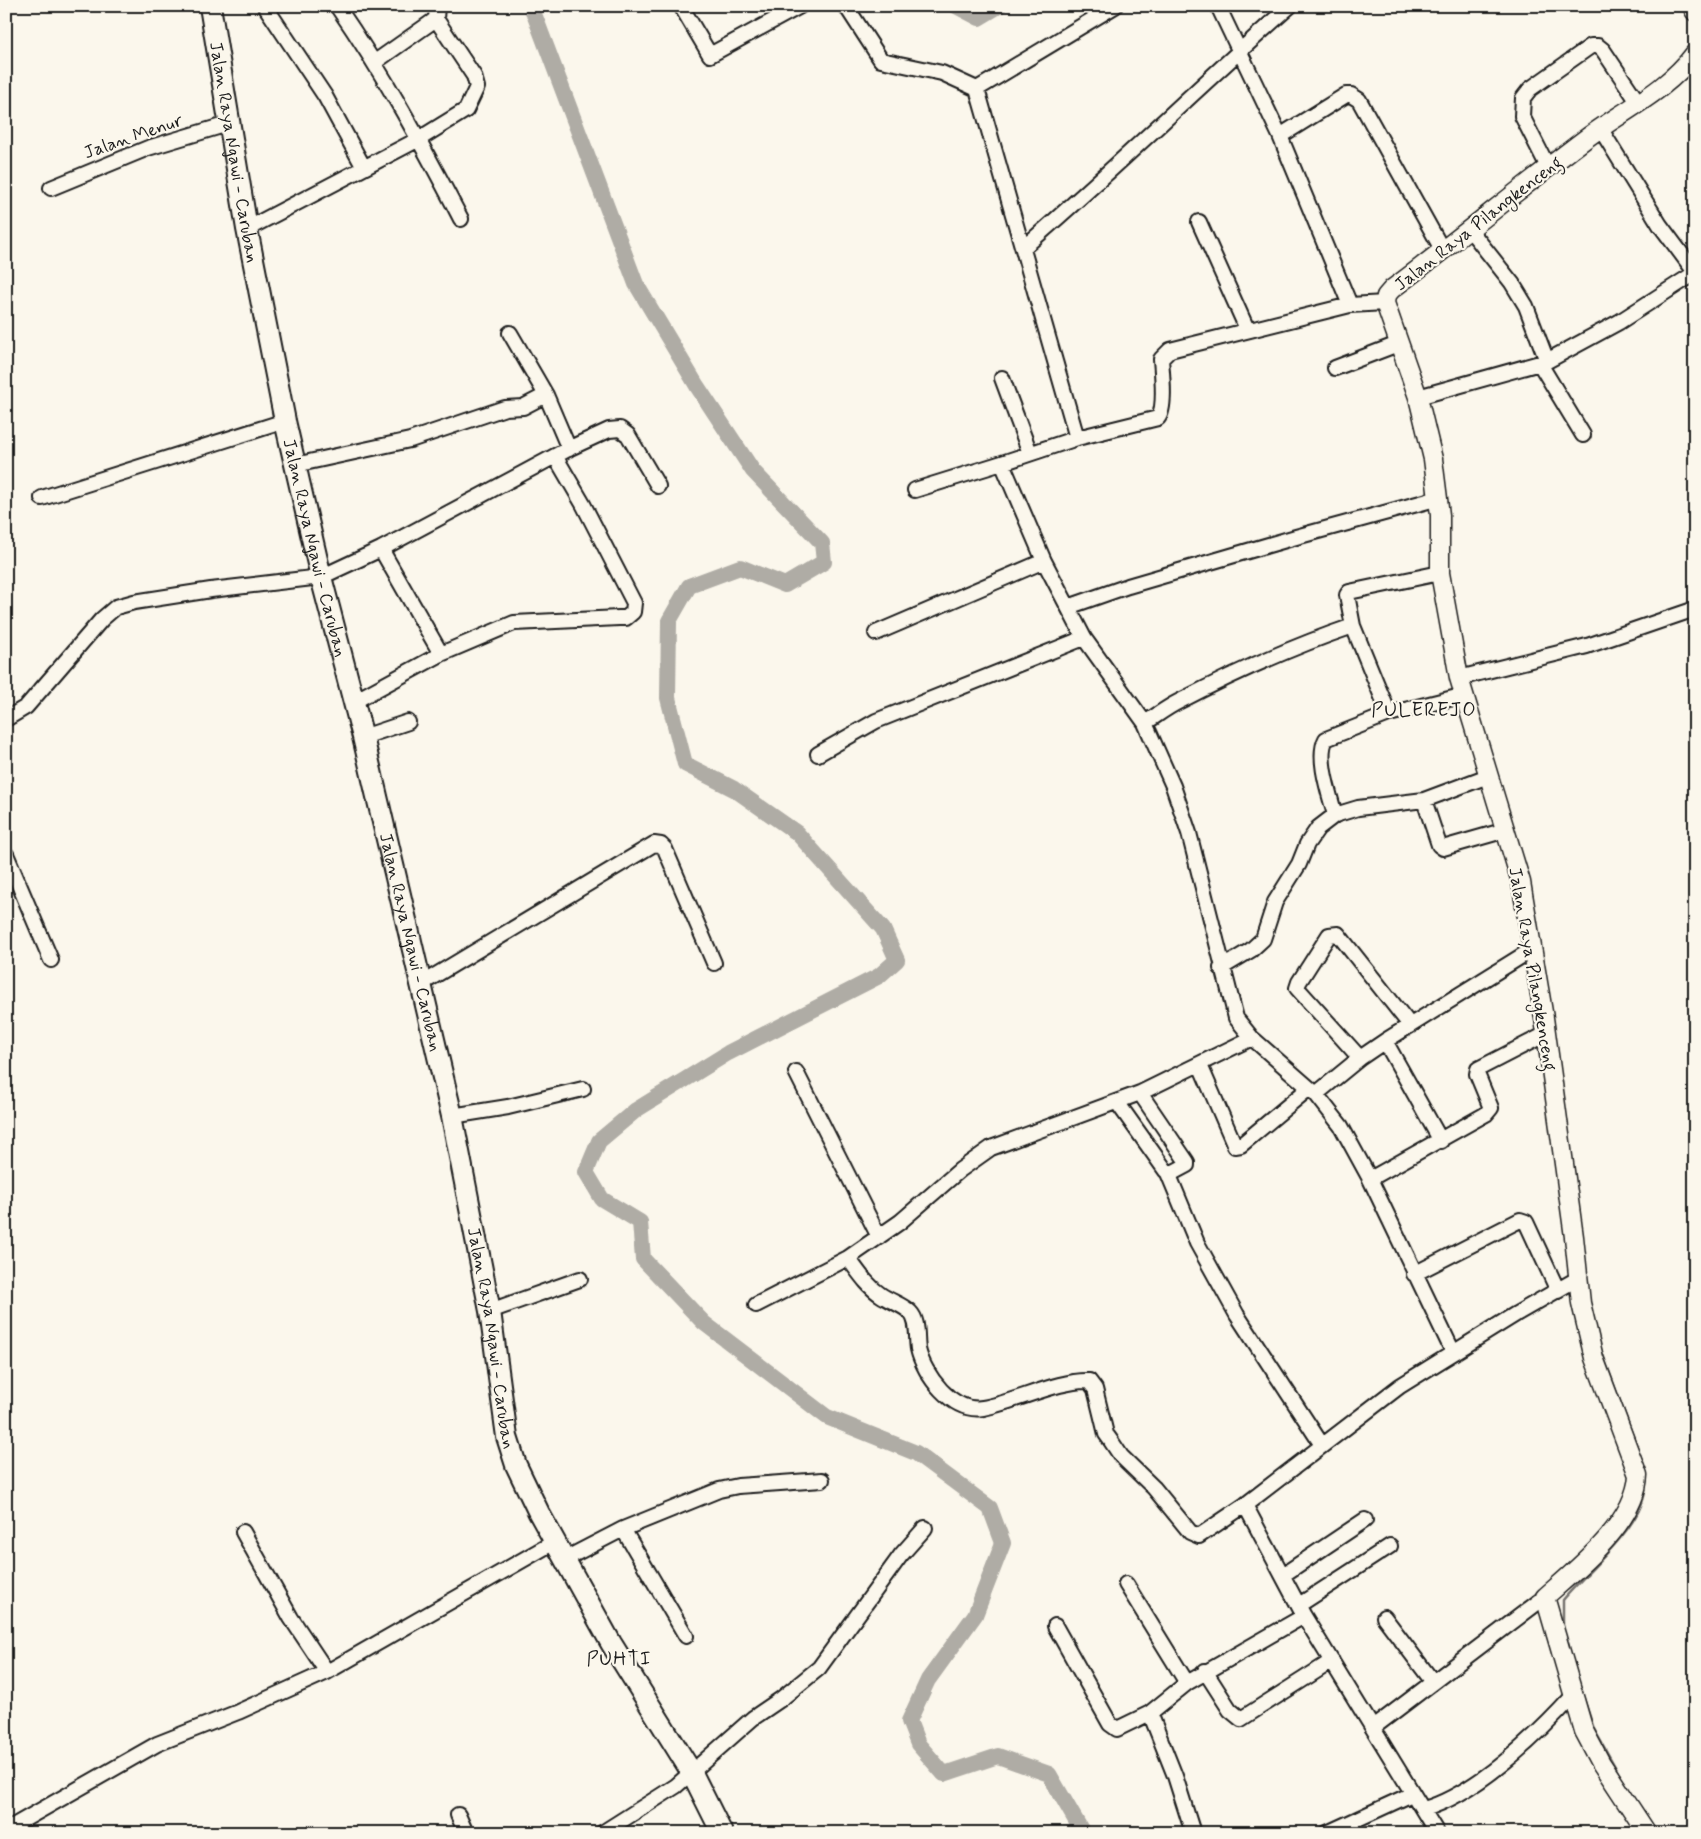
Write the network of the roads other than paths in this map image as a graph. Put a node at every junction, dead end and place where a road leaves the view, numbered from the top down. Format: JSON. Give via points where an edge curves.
{"nodes":[{"id":1,"x":210,"y":6,"type":"edge"},
{"id":2,"x":265,"y":6,"type":"edge"},
{"id":3,"x":337,"y":6,"type":"edge"},
{"id":4,"x":681,"y":6,"type":"edge"},
{"id":5,"x":800,"y":6,"type":"edge"},
{"id":6,"x":846,"y":6,"type":"edge"},
{"id":7,"x":1115,"y":6,"type":"edge"},
{"id":8,"x":1218,"y":6,"type":"edge"},
{"id":9,"x":1290,"y":6,"type":"edge"},
{"id":10,"x":1692,"y":6,"type":"edge"},
{"id":11,"x":436,"y":12,"type":"edge"},
{"id":12,"x":1695,"y":12,"type":"edge"},
{"id":13,"x":1239,"y":51,"type":"junction"},
{"id":14,"x":1695,"y":53,"type":"edge"},
{"id":15,"x":374,"y":62,"type":"junction"},
{"id":16,"x":977,"y":89,"type":"junction"},
{"id":17,"x":1638,"y":102,"type":"junction"},
{"id":18,"x":228,"y":124,"type":"junction"},
{"id":19,"x":1600,"y":128,"type":"junction"},
{"id":20,"x":1280,"y":136,"type":"junction"},
{"id":21,"x":419,"y":139,"type":"junction"},
{"id":22,"x":363,"y":166,"type":"junction"},
{"id":23,"x":1548,"y":167,"type":"junction"},
{"id":24,"x":51,"y":188,"type":"dead end"},
{"id":25,"x":461,"y":219,"type":"dead end"},
{"id":26,"x":1199,"y":222,"type":"dead end"},
{"id":27,"x":247,"y":228,"type":"junction"},
{"id":28,"x":1470,"y":230,"type":"junction"},
{"id":29,"x":1023,"y":248,"type":"junction"},
{"id":30,"x":1443,"y":251,"type":"junction"},
{"id":31,"x":1695,"y":272,"type":"edge"},
{"id":32,"x":1385,"y":303,"type":"junction"},
{"id":33,"x":1350,"y":305,"type":"junction"},
{"id":34,"x":1247,"y":329,"type":"junction"},
{"id":35,"x":510,"y":333,"type":"dead end"},
{"id":36,"x":1398,"y":344,"type":"junction"},
{"id":37,"x":1544,"y":362,"type":"junction"},
{"id":38,"x":1335,"y":368,"type":"dead end"},
{"id":39,"x":1002,"y":378,"type":"dead end"},
{"id":40,"x":546,"y":395,"type":"junction"},
{"id":41,"x":1418,"y":397,"type":"junction"},
{"id":42,"x":285,"y":421,"type":"junction"},
{"id":43,"x":1583,"y":435,"type":"dead end"},
{"id":44,"x":1077,"y":438,"type":"junction"},
{"id":45,"x":569,"y":449,"type":"junction"},
{"id":46,"x":1030,"y":453,"type":"junction"},
{"id":47,"x":555,"y":456,"type":"junction"},
{"id":48,"x":1002,"y":463,"type":"junction"},
{"id":49,"x":295,"y":465,"type":"junction"},
{"id":50,"x":658,"y":486,"type":"dead end"},
{"id":51,"x":916,"y":490,"type":"dead end"},
{"id":52,"x":42,"y":498,"type":"dead end"},
{"id":53,"x":1439,"y":498,"type":"junction"},
{"id":54,"x":381,"y":549,"type":"junction"},
{"id":55,"x":1044,"y":561,"type":"junction"},
{"id":56,"x":1440,"y":573,"type":"junction"},
{"id":57,"x":321,"y":578,"type":"junction"},
{"id":58,"x":1068,"y":607,"type":"junction"},
{"id":59,"x":1695,"y":609,"type":"edge"},
{"id":60,"x":1353,"y":626,"type":"junction"},
{"id":61,"x":876,"y":633,"type":"dead end"},
{"id":62,"x":1084,"y":638,"type":"junction"},
{"id":63,"x":440,"y":654,"type":"junction"},
{"id":64,"x":1460,"y":678,"type":"junction"},
{"id":65,"x":1465,"y":695,"type":"junction"},
{"id":66,"x":353,"y":702,"type":"junction"},
{"id":67,"x":1389,"y":714,"type":"junction"},
{"id":68,"x":6,"y":719,"type":"edge"},
{"id":69,"x":408,"y":722,"type":"dead end"},
{"id":70,"x":1145,"y":723,"type":"junction"},
{"id":71,"x":363,"y":737,"type":"junction"},
{"id":72,"x":818,"y":754,"type":"dead end"},
{"id":73,"x":1488,"y":776,"type":"junction"},
{"id":74,"x":1424,"y":800,"type":"junction"},
{"id":75,"x":1335,"y":815,"type":"junction"},
{"id":76,"x":1506,"y":830,"type":"junction"},
{"id":77,"x":6,"y":854,"type":"edge"},
{"id":78,"x":1533,"y":949,"type":"junction"},
{"id":79,"x":51,"y":960,"type":"dead end"},
{"id":80,"x":714,"y":963,"type":"dead end"},
{"id":81,"x":1221,"y":968,"type":"junction"},
{"id":82,"x":421,"y":984,"type":"junction"},
{"id":83,"x":1410,"y":1025,"type":"junction"},
{"id":84,"x":1546,"y":1034,"type":"junction"},
{"id":85,"x":1252,"y":1038,"type":"junction"},
{"id":86,"x":1385,"y":1041,"type":"junction"},
{"id":87,"x":1360,"y":1058,"type":"junction"},
{"id":88,"x":1200,"y":1065,"type":"junction"},
{"id":89,"x":796,"y":1072,"type":"dead end"},
{"id":90,"x":583,"y":1089,"type":"dead end"},
{"id":91,"x":1312,"y":1092,"type":"junction"},
{"id":92,"x":1140,"y":1093,"type":"junction"},
{"id":93,"x":1117,"y":1102,"type":"junction"},
{"id":94,"x":452,"y":1116,"type":"junction"},
{"id":95,"x":1441,"y":1140,"type":"junction"},
{"id":96,"x":1168,"y":1173,"type":"junction"},
{"id":97,"x":1370,"y":1179,"type":"junction"},
{"id":98,"x":879,"y":1237,"type":"junction"},
{"id":99,"x":848,"y":1258,"type":"junction"},
{"id":100,"x":1414,"y":1274,"type":"junction"},
{"id":101,"x":580,"y":1279,"type":"dead end"},
{"id":102,"x":1577,"y":1279,"type":"junction"},
{"id":103,"x":1558,"y":1291,"type":"junction"},
{"id":104,"x":756,"y":1305,"type":"dead end"},
{"id":105,"x":490,"y":1311,"type":"junction"},
{"id":106,"x":1453,"y":1352,"type":"junction"},
{"id":107,"x":1322,"y":1445,"type":"junction"},
{"id":108,"x":822,"y":1480,"type":"dead end"},
{"id":109,"x":1245,"y":1505,"type":"junction"},
{"id":110,"x":1365,"y":1520,"type":"dead end"},
{"id":111,"x":926,"y":1528,"type":"dead end"},
{"id":112,"x":624,"y":1529,"type":"junction"},
{"id":113,"x":243,"y":1532,"type":"dead end"},
{"id":114,"x":556,"y":1542,"type":"junction"},
{"id":115,"x":1390,"y":1546,"type":"dead end"},
{"id":116,"x":565,"y":1559,"type":"junction"},
{"id":117,"x":1283,"y":1575,"type":"junction"},
{"id":118,"x":1126,"y":1584,"type":"dead end"},
{"id":119,"x":1545,"y":1597,"type":"junction"},
{"id":120,"x":1302,"y":1610,"type":"junction"},
{"id":121,"x":1384,"y":1617,"type":"dead end"},
{"id":122,"x":1055,"y":1626,"type":"dead end"},
{"id":123,"x":686,"y":1636,"type":"dead end"},
{"id":124,"x":1332,"y":1661,"type":"junction"},
{"id":125,"x":1205,"y":1671,"type":"junction"},
{"id":126,"x":327,"y":1672,"type":"junction"},
{"id":127,"x":1433,"y":1682,"type":"junction"},
{"id":128,"x":1187,"y":1683,"type":"junction"},
{"id":129,"x":1573,"y":1696,"type":"junction"},
{"id":130,"x":1150,"y":1714,"type":"junction"},
{"id":131,"x":1374,"y":1727,"type":"junction"},
{"id":132,"x":692,"y":1773,"type":"junction"},
{"id":133,"x":1412,"y":1794,"type":"junction"},
{"id":134,"x":1424,"y":1809,"type":"junction"},
{"id":135,"x":458,"y":1815,"type":"dead end"},
{"id":136,"x":6,"y":1830,"type":"edge"},
{"id":137,"x":466,"y":1833,"type":"edge"},
{"id":138,"x":602,"y":1833,"type":"edge"},
{"id":139,"x":722,"y":1833,"type":"edge"},
{"id":140,"x":1194,"y":1833,"type":"edge"},
{"id":141,"x":1327,"y":1833,"type":"edge"},
{"id":142,"x":1437,"y":1833,"type":"edge"},
{"id":143,"x":1647,"y":1833,"type":"edge"}],
"edges":[{"from":1,"to":18,"type":"highway","name":"Jalan Raya Ngawi - Caruban"},
{"from":2,"to":22,"type":"street","via":[[325,96]]},
{"from":3,"to":15,"type":"street"},
{"from":4,"to":5,"type":"street","via":[[710,55]]},
{"from":6,"to":16,"type":"street","via":[[881,60],[942,73]]},
{"from":7,"to":16,"type":"street"},
{"from":8,"to":13,"type":"street"},
{"from":9,"to":13,"type":"street"},
{"from":10,"to":12,"type":"main road"},
{"from":11,"to":15,"type":"street"},
{"from":11,"to":21,"type":"street","via":[[474,76],[477,87],[466,110]]},
{"from":13,"to":20,"type":"street"},
{"from":13,"to":29,"type":"street","via":[[1148,138]]},
{"from":14,"to":17,"type":"main road","name":"Jalan Raya Pilangkenceng","via":[[1674,75]]},
{"from":15,"to":21,"type":"street"},
{"from":16,"to":29,"type":"street"},
{"from":17,"to":19,"type":"main road","name":"Jalan Raya Pilangkenceng"},
{"from":17,"to":23,"type":"street","via":[[1598,46],[1591,46],[1530,89],[1523,98],[1522,116]]},
{"from":18,"to":24,"type":"street","name":"Jalan Menur","via":[[148,148]]},
{"from":18,"to":27,"type":"highway","name":"Jalan Raya Ngawi - Caruban"},
{"from":19,"to":23,"type":"main road","name":"Jalan Raya Pilangkenceng"},
{"from":19,"to":31,"type":"street","via":[[1660,225]]},
{"from":20,"to":30,"type":"street","via":[[1346,95],[1359,100]]},
{"from":20,"to":33,"type":"street"},
{"from":21,"to":22,"type":"street"},
{"from":21,"to":25,"type":"street"},
{"from":22,"to":27,"type":"street"},
{"from":23,"to":28,"type":"main road","name":"Jalan Raya Pilangkenceng"},
{"from":26,"to":34,"type":"street"},
{"from":27,"to":42,"type":"highway","name":"Jalan Raya Ngawi - Caruban"},
{"from":28,"to":30,"type":"main road","name":"Jalan Raya Pilangkenceng"},
{"from":28,"to":37,"type":"street","via":[[1526,306]]},
{"from":29,"to":44,"type":"street"},
{"from":30,"to":32,"type":"main road","name":"Jalan Raya Pilangkenceng","via":[[1392,288]]},
{"from":31,"to":37,"type":"street","via":[[1620,322]]},
{"from":32,"to":33,"type":"street"},
{"from":32,"to":36,"type":"main road","name":"Jalan Raya Pilangkenceng"},
{"from":33,"to":34,"type":"street"},
{"from":34,"to":44,"type":"street","via":[[1165,354],[1161,359],[1162,398],[1158,418]]},
{"from":35,"to":40,"type":"street"},
{"from":36,"to":38,"type":"street"},
{"from":36,"to":41,"type":"main road","name":"Jalan Raya Pilangkenceng"},
{"from":37,"to":41,"type":"street"},
{"from":37,"to":43,"type":"street"},
{"from":39,"to":46,"type":"street"},
{"from":40,"to":45,"type":"street"},
{"from":40,"to":49,"type":"street","via":[[524,407],[505,408],[410,440]]},
{"from":41,"to":53,"type":"main road","name":"Jalan Raya Pilangkenceng"},
{"from":42,"to":49,"type":"highway","name":"Jalan Raya Ngawi - Caruban"},
{"from":42,"to":52,"type":"street"},
{"from":44,"to":46,"type":"street"},
{"from":45,"to":47,"type":"street"},
{"from":45,"to":50,"type":"street","via":[[609,430],[620,429],[628,435]]},
{"from":46,"to":48,"type":"street"},
{"from":47,"to":54,"type":"street"},
{"from":47,"to":63,"type":"street","via":[[634,603],[633,612],[626,618],[514,623]]},
{"from":48,"to":51,"type":"street"},
{"from":48,"to":55,"type":"street"},
{"from":49,"to":57,"type":"highway","name":"Jalan Raya Ngawi - Caruban"},
{"from":53,"to":56,"type":"main road","name":"Jalan Raya Pilangkenceng"},
{"from":53,"to":58,"type":"street","via":[[1128,586]]},
{"from":54,"to":57,"type":"street"},
{"from":54,"to":63,"type":"street"},
{"from":55,"to":58,"type":"street"},
{"from":55,"to":61,"type":"street"},
{"from":56,"to":60,"type":"street","via":[[1349,592]]},
{"from":56,"to":64,"type":"main road","name":"Jalan Raya Pilangkenceng"},
{"from":57,"to":66,"type":"highway","name":"Jalan Raya Ngawi - Caruban"},
{"from":57,"to":68,"type":"street","via":[[191,593],[116,607],[26,707]]},
{"from":58,"to":62,"type":"street"},
{"from":59,"to":64,"type":"street","via":[[1586,646]]},
{"from":60,"to":67,"type":"street"},
{"from":60,"to":70,"type":"street","via":[[1318,638],[1179,701]]},
{"from":62,"to":70,"type":"street"},
{"from":62,"to":72,"type":"street","via":[[876,721]]},
{"from":63,"to":66,"type":"street"},
{"from":64,"to":65,"type":"main road","name":"Jalan Raya Pilangkenceng"},
{"from":65,"to":67,"type":"street"},
{"from":65,"to":73,"type":"main road","name":"Jalan Raya Pilangkenceng"},
{"from":66,"to":71,"type":"highway","name":"Jalan Raya Ngawi - Caruban"},
{"from":67,"to":75,"type":"street","via":[[1326,739],[1322,760]]},
{"from":69,"to":71,"type":"street"},
{"from":70,"to":81,"type":"street","via":[[1173,786],[1189,834]]},
{"from":71,"to":82,"type":"highway","name":"Jalan Raya Ngawi - Caruban"},
{"from":73,"to":74,"type":"street"},
{"from":73,"to":76,"type":"main road","name":"Jalan Raya Pilangkenceng"},
{"from":74,"to":75,"type":"street","via":[[1358,808]]},
{"from":74,"to":76,"type":"street","via":[[1439,845],[1443,848]]},
{"from":75,"to":81,"type":"street","via":[[1318,828],[1307,844],[1300,864],[1275,902],[1263,939]]},
{"from":76,"to":78,"type":"main road","name":"Jalan Raya Pilangkenceng"},
{"from":77,"to":79,"type":"street"},
{"from":78,"to":83,"type":"street"},
{"from":78,"to":84,"type":"main road","name":"Jalan Raya Pilangkenceng"},
{"from":80,"to":82,"type":"street","via":[[666,849],[654,844]]},
{"from":81,"to":85,"type":"street","via":[[1236,1018]]},
{"from":82,"to":94,"type":"highway","name":"Jalan Raya Ngawi - Caruban"},
{"from":83,"to":86,"type":"street"},
{"from":83,"to":87,"type":"street","via":[[1338,934],[1329,935],[1297,988]]},
{"from":84,"to":95,"type":"street","via":[[1478,1069],[1491,1109]]},
{"from":84,"to":102,"type":"main road","name":"Jalan Raya Pilangkenceng"},
{"from":85,"to":88,"type":"street"},
{"from":85,"to":91,"type":"street"},
{"from":86,"to":87,"type":"street"},
{"from":86,"to":95,"type":"street"},
{"from":87,"to":91,"type":"street"},
{"from":88,"to":91,"type":"street","via":[[1235,1146],[1241,1145]]},
{"from":88,"to":92,"type":"street"},
{"from":89,"to":98,"type":"street"},
{"from":90,"to":94,"type":"street"},
{"from":91,"to":97,"type":"street","via":[[1341,1126]]},
{"from":92,"to":93,"type":"street"},
{"from":92,"to":96,"type":"street","via":[[1188,1162]]},
{"from":93,"to":96,"type":"street"},
{"from":93,"to":98,"type":"street","via":[[991,1148]]},
{"from":94,"to":105,"type":"highway","name":"Jalan Raya Ngawi - Caruban"},
{"from":95,"to":97,"type":"street"},
{"from":96,"to":107,"type":"street","via":[[1197,1243],[1237,1314]]},
{"from":97,"to":100,"type":"street"},
{"from":98,"to":99,"type":"street"},
{"from":99,"to":104,"type":"street"},
{"from":99,"to":109,"type":"street","via":[[877,1293],[910,1311],[915,1318],[918,1349],[924,1365],[944,1392],[962,1406],[981,1408],[1089,1381],[1095,1389],[1106,1434],[1121,1456],[1195,1536],[1204,1534]]},
{"from":100,"to":103,"type":"street","via":[[1524,1220]]},
{"from":100,"to":106,"type":"street"},
{"from":101,"to":105,"type":"street"},
{"from":102,"to":103,"type":"street"},
{"from":102,"to":119,"type":"main road","name":"Jalan Raya Pilangkenceng","via":[[1594,1358],[1636,1466],[1637,1484],[1630,1503],[1612,1531]]},
{"from":103,"to":106,"type":"street"},
{"from":105,"to":114,"type":"highway","name":"Jalan Raya Ngawi - Caruban","via":[[507,1436],[524,1482]]},
{"from":106,"to":107,"type":"street","via":[[1400,1386]]},
{"from":107,"to":109,"type":"street"},
{"from":108,"to":112,"type":"street","via":[[719,1490]]},
{"from":109,"to":117,"type":"street"},
{"from":110,"to":117,"type":"street"},
{"from":111,"to":132,"type":"street","via":[[901,1555],[819,1668],[752,1718]]},
{"from":112,"to":116,"type":"street"},
{"from":112,"to":123,"type":"street"},
{"from":113,"to":126,"type":"street","via":[[291,1618]]},
{"from":114,"to":116,"type":"highway","name":"Jalan Raya Ngawi - Caruban"},
{"from":114,"to":126,"type":"street"},
{"from":115,"to":120,"type":"street"},
{"from":116,"to":132,"type":"highway","name":"Jalan Raya Ngawi - Caruban","via":[[616,1651]]},
{"from":117,"to":120,"type":"street"},
{"from":118,"to":128,"type":"street"},
{"from":119,"to":127,"type":"street"},
{"from":119,"to":129,"type":"main road"},
{"from":120,"to":124,"type":"street"},
{"from":120,"to":125,"type":"street"},
{"from":121,"to":127,"type":"street"},
{"from":122,"to":130,"type":"street","via":[[1110,1724],[1117,1729],[1122,1728]]},
{"from":124,"to":125,"type":"street","via":[[1240,1719],[1230,1710]]},
{"from":124,"to":131,"type":"street"},
{"from":125,"to":128,"type":"street"},
{"from":126,"to":136,"type":"street","via":[[157,1744]]},
{"from":127,"to":131,"type":"street"},
{"from":128,"to":130,"type":"street"},
{"from":129,"to":134,"type":"street","via":[[1547,1726],[1498,1766],[1444,1803]]},
{"from":129,"to":143,"type":"main road","via":[[1584,1731],[1601,1763]]},
{"from":130,"to":140,"type":"street"},
{"from":131,"to":133,"type":"street"},
{"from":132,"to":138,"type":"street"},
{"from":132,"to":139,"type":"highway","name":"Jalan Raya Ngawi - Caruban"},
{"from":133,"to":134,"type":"street"},
{"from":133,"to":141,"type":"street"},
{"from":134,"to":142,"type":"street"},
{"from":135,"to":137,"type":"street"}]}
